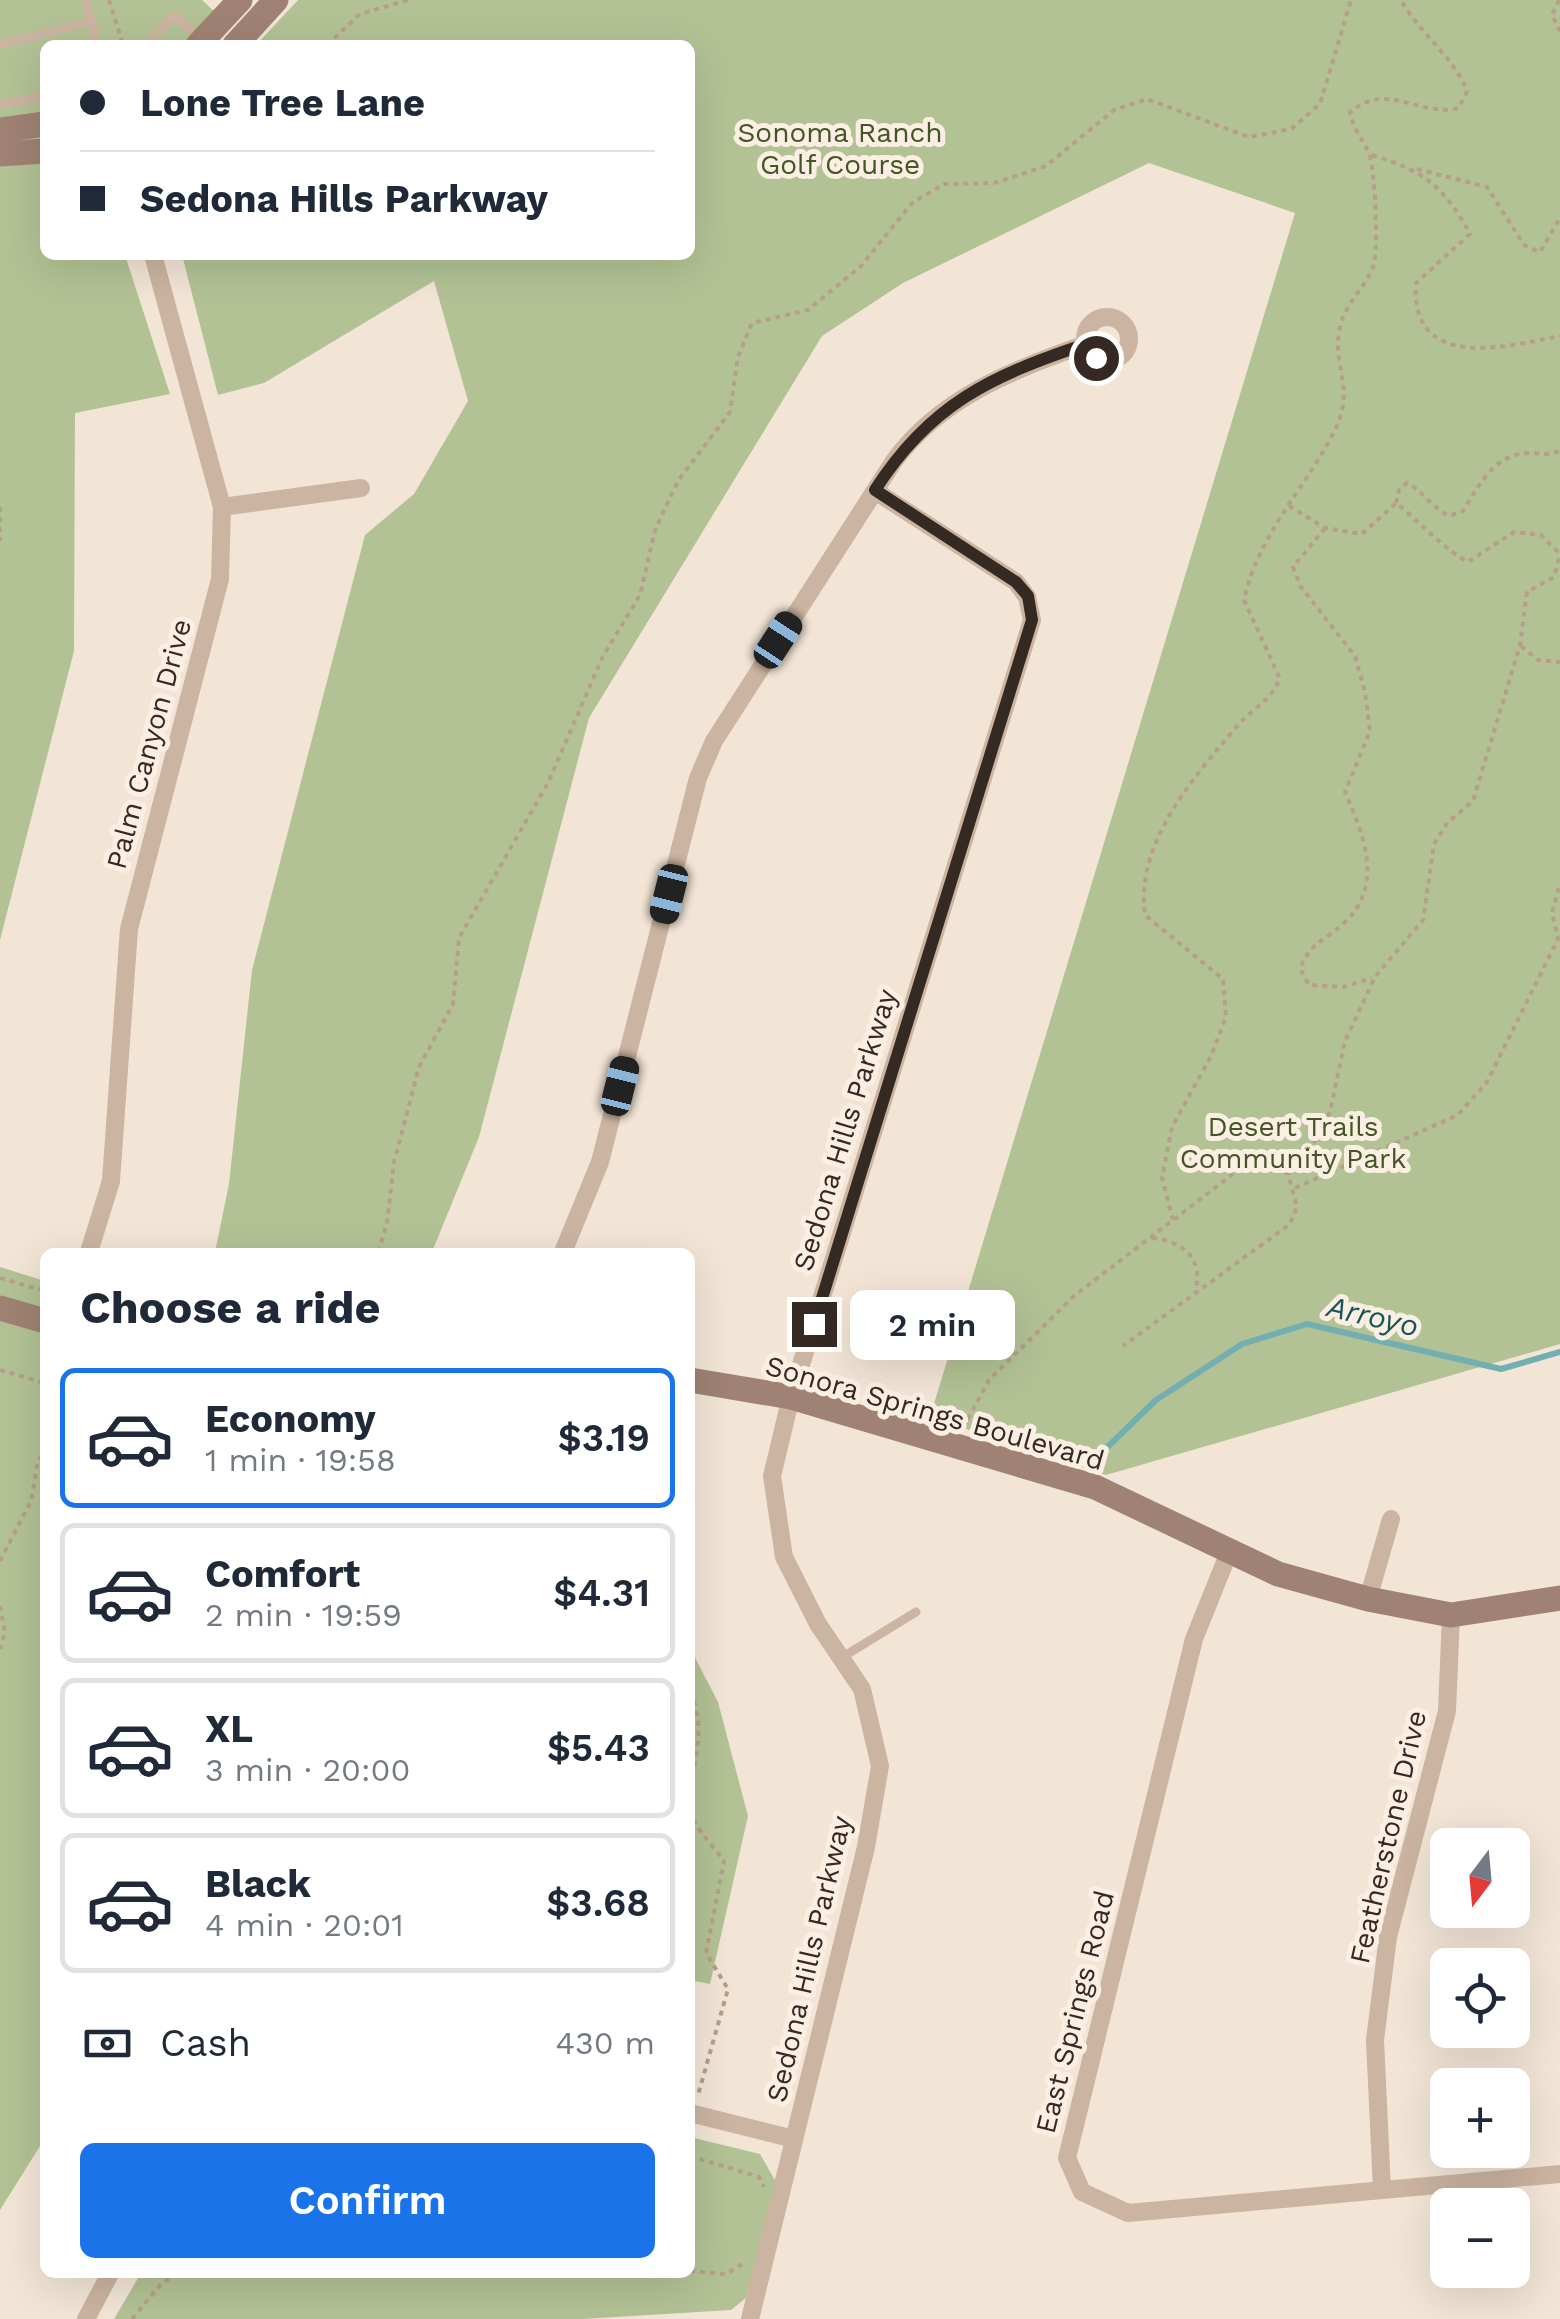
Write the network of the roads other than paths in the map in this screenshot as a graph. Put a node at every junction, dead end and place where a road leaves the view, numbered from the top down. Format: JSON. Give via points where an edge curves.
{"nodes":[{"id":1,"x":86,"y":0,"type":"edge"},
{"id":2,"x":240,"y":0,"type":"edge"},
{"id":3,"x":276,"y":0,"type":"edge"},
{"id":4,"x":91,"y":21,"type":"junction"},
{"id":5,"x":95,"y":40,"type":"edge"},
{"id":6,"x":151,"y":40,"type":"edge"},
{"id":7,"x":198,"y":40,"type":"edge"},
{"id":8,"x":205,"y":40,"type":"edge"},
{"id":9,"x":240,"y":40,"type":"edge"},
{"id":10,"x":0,"y":46,"type":"edge"},
{"id":11,"x":40,"y":97,"type":"edge"},
{"id":12,"x":0,"y":104,"type":"edge"},
{"id":13,"x":40,"y":125,"type":"edge"},
{"id":14,"x":0,"y":130,"type":"edge"},
{"id":15,"x":40,"y":150,"type":"edge"},
{"id":16,"x":0,"y":154,"type":"edge"},
{"id":17,"x":154,"y":260,"type":"edge"},
{"id":18,"x":1086,"y":344,"type":"dead end"},
{"id":19,"x":361,"y":488,"type":"dead end"},
{"id":20,"x":875,"y":490,"type":"junction"},
{"id":21,"x":222,"y":507,"type":"junction"},
{"id":22,"x":90,"y":1248,"type":"edge"},
{"id":23,"x":565,"y":1248,"type":"edge"},
{"id":24,"x":0,"y":1308,"type":"edge"},
{"id":25,"x":40,"y":1320,"type":"edge"},
{"id":26,"x":695,"y":1381,"type":"edge"},
{"id":27,"x":791,"y":1396,"type":"junction"},
{"id":28,"x":1391,"y":1519,"type":"dead end"},
{"id":29,"x":1229,"y":1552,"type":"junction"},
{"id":30,"x":1560,"y":1598,"type":"edge"},
{"id":31,"x":1368,"y":1599,"type":"junction"},
{"id":32,"x":916,"y":1612,"type":"dead end"},
{"id":33,"x":1452,"y":1615,"type":"junction"},
{"id":34,"x":841,"y":1658,"type":"junction"},
{"id":35,"x":695,"y":2114,"type":"edge"},
{"id":36,"x":794,"y":2139,"type":"junction"},
{"id":37,"x":1560,"y":2174,"type":"edge"},
{"id":38,"x":1382,"y":2190,"type":"junction"},
{"id":39,"x":108,"y":2278,"type":"edge"},
{"id":40,"x":86,"y":2319,"type":"edge"},
{"id":41,"x":750,"y":2319,"type":"edge"}],
"edges":[{"from":1,"to":4,"type":"lane"},
{"from":2,"to":8,"type":"street"},
{"from":3,"to":9,"type":"street"},
{"from":4,"to":5,"type":"lane"},
{"from":4,"to":10,"type":"lane"},
{"from":6,"to":7,"type":"lane","via":[[174,15]]},
{"from":11,"to":12,"type":"lane"},
{"from":13,"to":14,"type":"street"},
{"from":15,"to":16,"type":"street"},
{"from":17,"to":21,"type":"street","name":"Palm Canyon Drive"},
{"from":18,"to":20,"type":"street","via":[[950,405],[906,445]]},
{"from":19,"to":21,"type":"street"},
{"from":20,"to":23,"type":"street","via":[[708,753],[596,1177]]},
{"from":20,"to":27,"type":"street","name":"Sedona Hills Parkway","via":[[1016,582],[1028,596],[1032,620]]},
{"from":21,"to":22,"type":"street","name":"Palm Canyon Drive","via":[[220,579],[129,930],[111,1182]]},
{"from":24,"to":25,"type":"street"},
{"from":26,"to":27,"type":"street","name":"Sonora Springs Boulevard"},
{"from":27,"to":29,"type":"street","name":"Sonora Springs Boulevard","via":[[1095,1487]]},
{"from":27,"to":34,"type":"street","name":"Sedona Hills Parkway","via":[[772,1476],[784,1556]]},
{"from":28,"to":31,"type":"street"},
{"from":29,"to":31,"type":"street","name":"Sonora Springs Boulevard","via":[[1278,1574]]},
{"from":29,"to":38,"type":"street","name":"East Springs Road","via":[[1194,1639],[1068,2158],[1082,2192],[1128,2214]]},
{"from":30,"to":33,"type":"street","name":"Sonora Springs Boulevard"},
{"from":31,"to":33,"type":"street","name":"Sonora Springs Boulevard"},
{"from":32,"to":34,"type":"lane"},
{"from":33,"to":38,"type":"street","name":"Featherstone Drive","via":[[1447,1712],[1388,1937],[1375,2040]]},
{"from":34,"to":36,"type":"street","name":"Sedona Hills Parkway","via":[[862,1688],[880,1766]]},
{"from":35,"to":36,"type":"street"},
{"from":36,"to":41,"type":"street","name":"Sedona Hills Parkway"},
{"from":37,"to":38,"type":"street","name":"East Springs Road"},
{"from":39,"to":40,"type":"street"}]}
